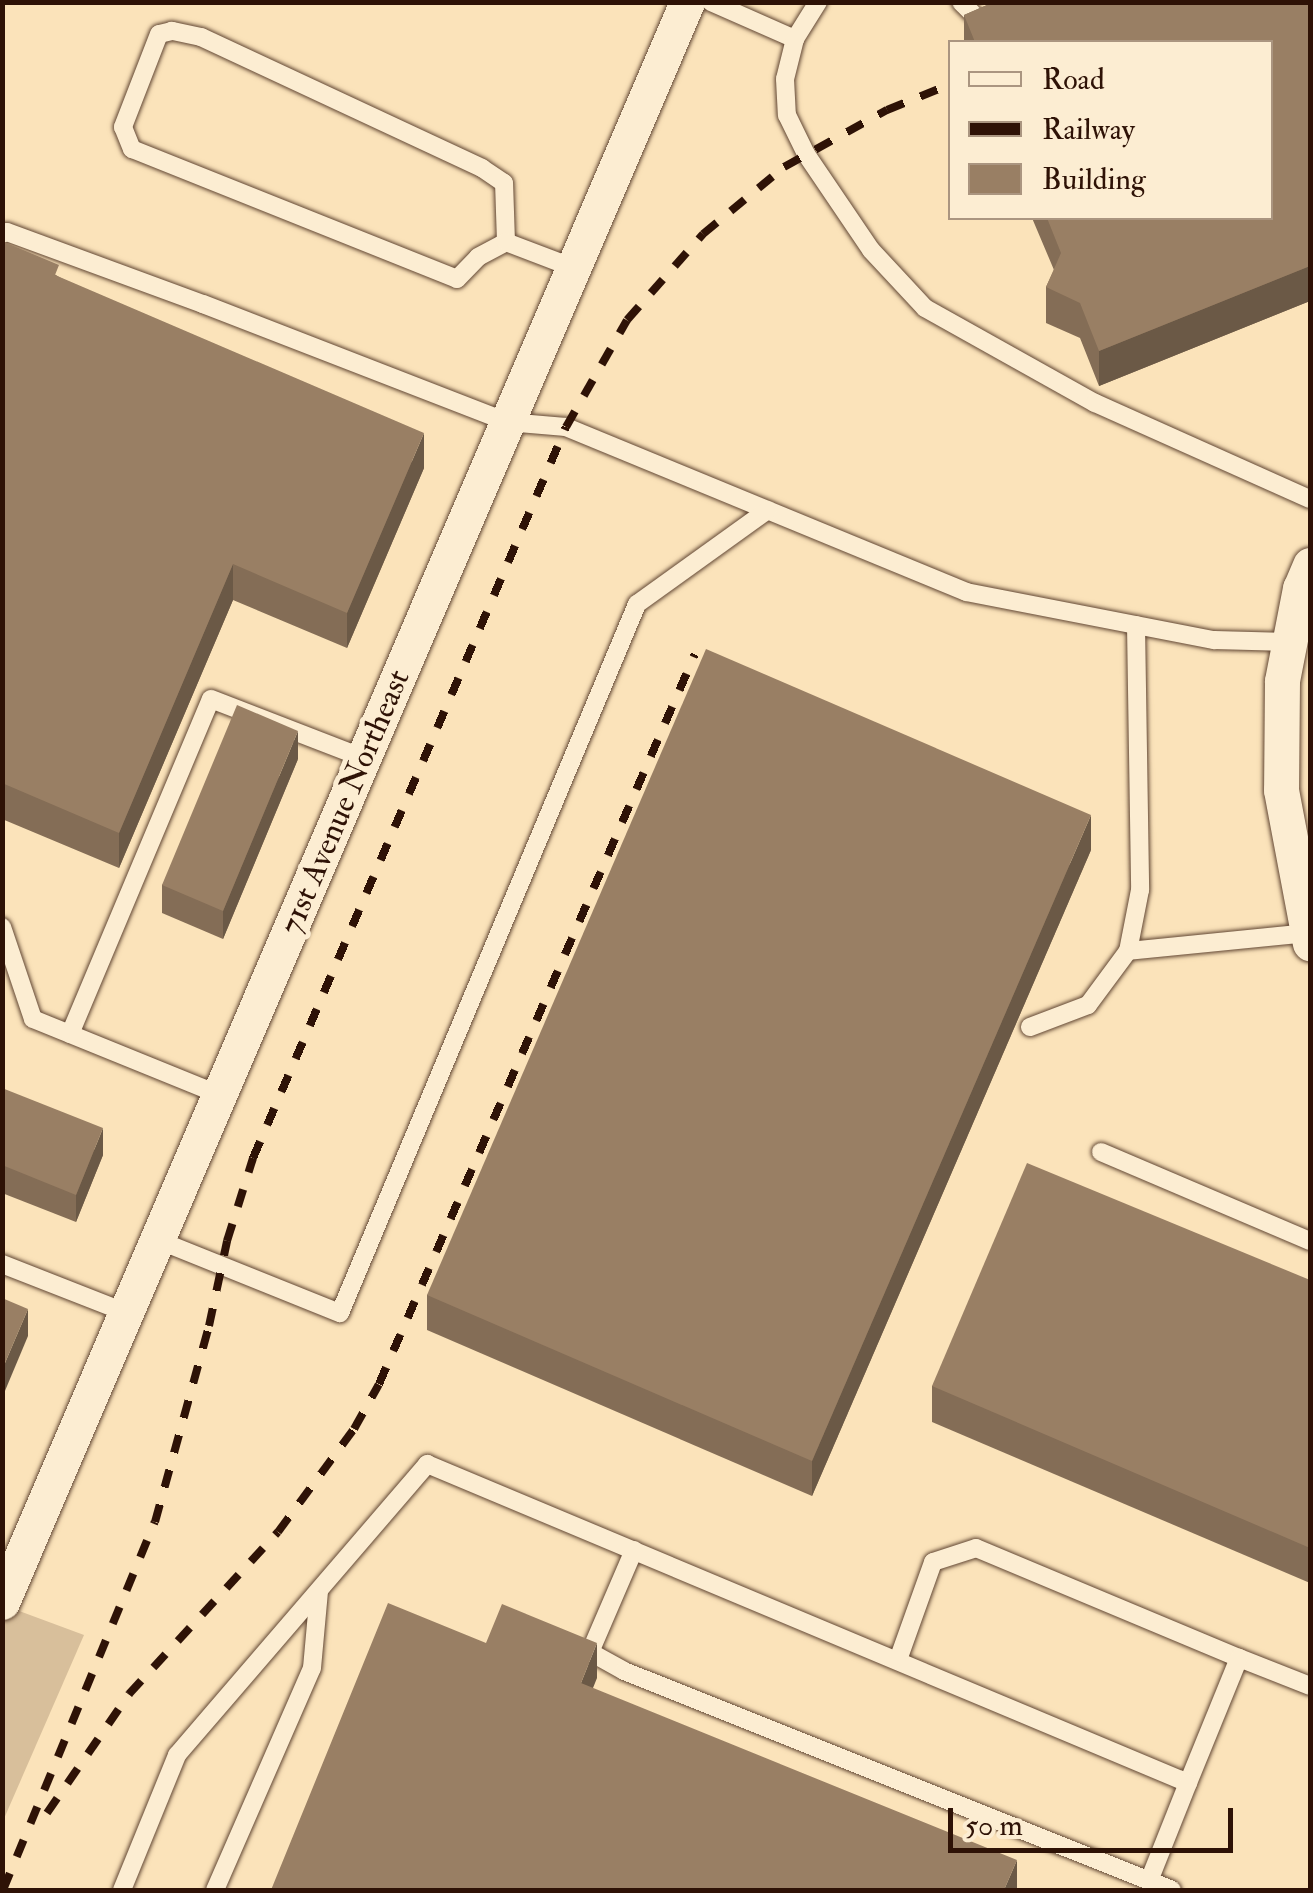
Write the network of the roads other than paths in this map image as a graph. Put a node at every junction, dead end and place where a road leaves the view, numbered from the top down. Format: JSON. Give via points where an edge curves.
{"nodes":[{"id":1,"x":687,"y":2,"type":"edge"},
{"id":2,"x":711,"y":2,"type":"edge"},
{"id":3,"x":818,"y":2,"type":"edge"},
{"id":4,"x":795,"y":39,"type":"junction"},
{"id":5,"x":2,"y":234,"type":"edge"},
{"id":6,"x":506,"y":242,"type":"junction"},
{"id":7,"x":574,"y":268,"type":"junction"},
{"id":8,"x":507,"y":422,"type":"junction"},
{"id":9,"x":1310,"y":499,"type":"edge"},
{"id":10,"x":768,"y":510,"type":"junction"},
{"id":11,"x":1310,"y":565,"type":"edge"},
{"id":12,"x":1136,"y":625,"type":"junction"},
{"id":13,"x":1300,"y":635,"type":"edge"},
{"id":14,"x":364,"y":758,"type":"junction"},
{"id":15,"x":2,"y":927,"type":"edge"},
{"id":16,"x":1310,"y":938,"type":"edge"},
{"id":17,"x":1128,"y":951,"type":"junction"},
{"id":18,"x":1030,"y":1027,"type":"dead end"},
{"id":19,"x":70,"y":1034,"type":"junction"},
{"id":20,"x":220,"y":1094,"type":"junction"},
{"id":21,"x":1101,"y":1152,"type":"dead end"},
{"id":22,"x":158,"y":1240,"type":"junction"},
{"id":23,"x":1310,"y":1241,"type":"edge"},
{"id":24,"x":2,"y":1264,"type":"edge"},
{"id":25,"x":127,"y":1312,"type":"junction"},
{"id":26,"x":14,"y":1543,"type":"edge"},
{"id":27,"x":634,"y":1550,"type":"junction"},
{"id":28,"x":319,"y":1590,"type":"junction"},
{"id":29,"x":2,"y":1602,"type":"edge"},
{"id":30,"x":1239,"y":1658,"type":"junction"},
{"id":31,"x":898,"y":1660,"type":"junction"},
{"id":32,"x":1310,"y":1686,"type":"edge"},
{"id":33,"x":1188,"y":1783,"type":"junction"},
{"id":34,"x":1149,"y":1882,"type":"junction"},
{"id":35,"x":122,"y":1890,"type":"edge"},
{"id":36,"x":215,"y":1890,"type":"edge"},
{"id":37,"x":1172,"y":1890,"type":"edge"}],
"edges":[{"from":1,"to":7,"type":"street","name":"71st Avenue Northeast"},
{"from":2,"to":4,"type":"lane"},
{"from":3,"to":4,"type":"lane"},
{"from":4,"to":9,"type":"lane","via":[[785,79],[787,115],[871,250],[925,308],[1095,403]]},
{"from":5,"to":8,"type":"lane"},
{"from":6,"to":6,"type":"lane","via":[[457,279],[132,150],[122,127],[159,34],[201,37],[482,168],[504,183]]},
{"from":6,"to":7,"type":"lane"},
{"from":7,"to":8,"type":"street","name":"71st Avenue Northeast"},
{"from":8,"to":10,"type":"lane","via":[[566,427]]},
{"from":8,"to":14,"type":"street","name":"71st Avenue Northeast"},
{"from":10,"to":12,"type":"lane","via":[[966,592]]},
{"from":10,"to":22,"type":"lane","via":[[637,604],[340,1313]]},
{"from":11,"to":13,"type":"street","via":[[1300,588]]},
{"from":12,"to":13,"type":"lane","via":[[1214,640]]},
{"from":12,"to":17,"type":"lane","via":[[1140,890]]},
{"from":13,"to":16,"type":"street","via":[[1282,680],[1281,790]]},
{"from":14,"to":19,"type":"lane","via":[[211,698]]},
{"from":14,"to":20,"type":"street","name":"71st Avenue Northeast"},
{"from":15,"to":19,"type":"lane","via":[[34,1019]]},
{"from":16,"to":17,"type":"lane"},
{"from":17,"to":18,"type":"lane","via":[[1088,1005]]},
{"from":19,"to":20,"type":"lane"},
{"from":20,"to":22,"type":"street","name":"71st Avenue Northeast"},
{"from":21,"to":23,"type":"lane"},
{"from":22,"to":25,"type":"street","name":"71st Avenue Northeast"},
{"from":24,"to":25,"type":"lane"},
{"from":25,"to":26,"type":"street","name":"71st Avenue Northeast"},
{"from":26,"to":29,"type":"street","name":"71st Avenue Northeast"},
{"from":27,"to":28,"type":"lane","via":[[427,1464]]},
{"from":27,"to":31,"type":"lane"},
{"from":27,"to":34,"type":"lane","via":[[590,1652]]},
{"from":28,"to":35,"type":"lane","via":[[177,1755]]},
{"from":28,"to":36,"type":"lane","via":[[312,1668]]},
{"from":30,"to":31,"type":"lane","via":[[976,1548],[933,1562]]},
{"from":30,"to":32,"type":"lane"},
{"from":30,"to":33,"type":"lane"},
{"from":31,"to":33,"type":"lane"},
{"from":33,"to":34,"type":"lane"},
{"from":34,"to":37,"type":"lane"}]}
